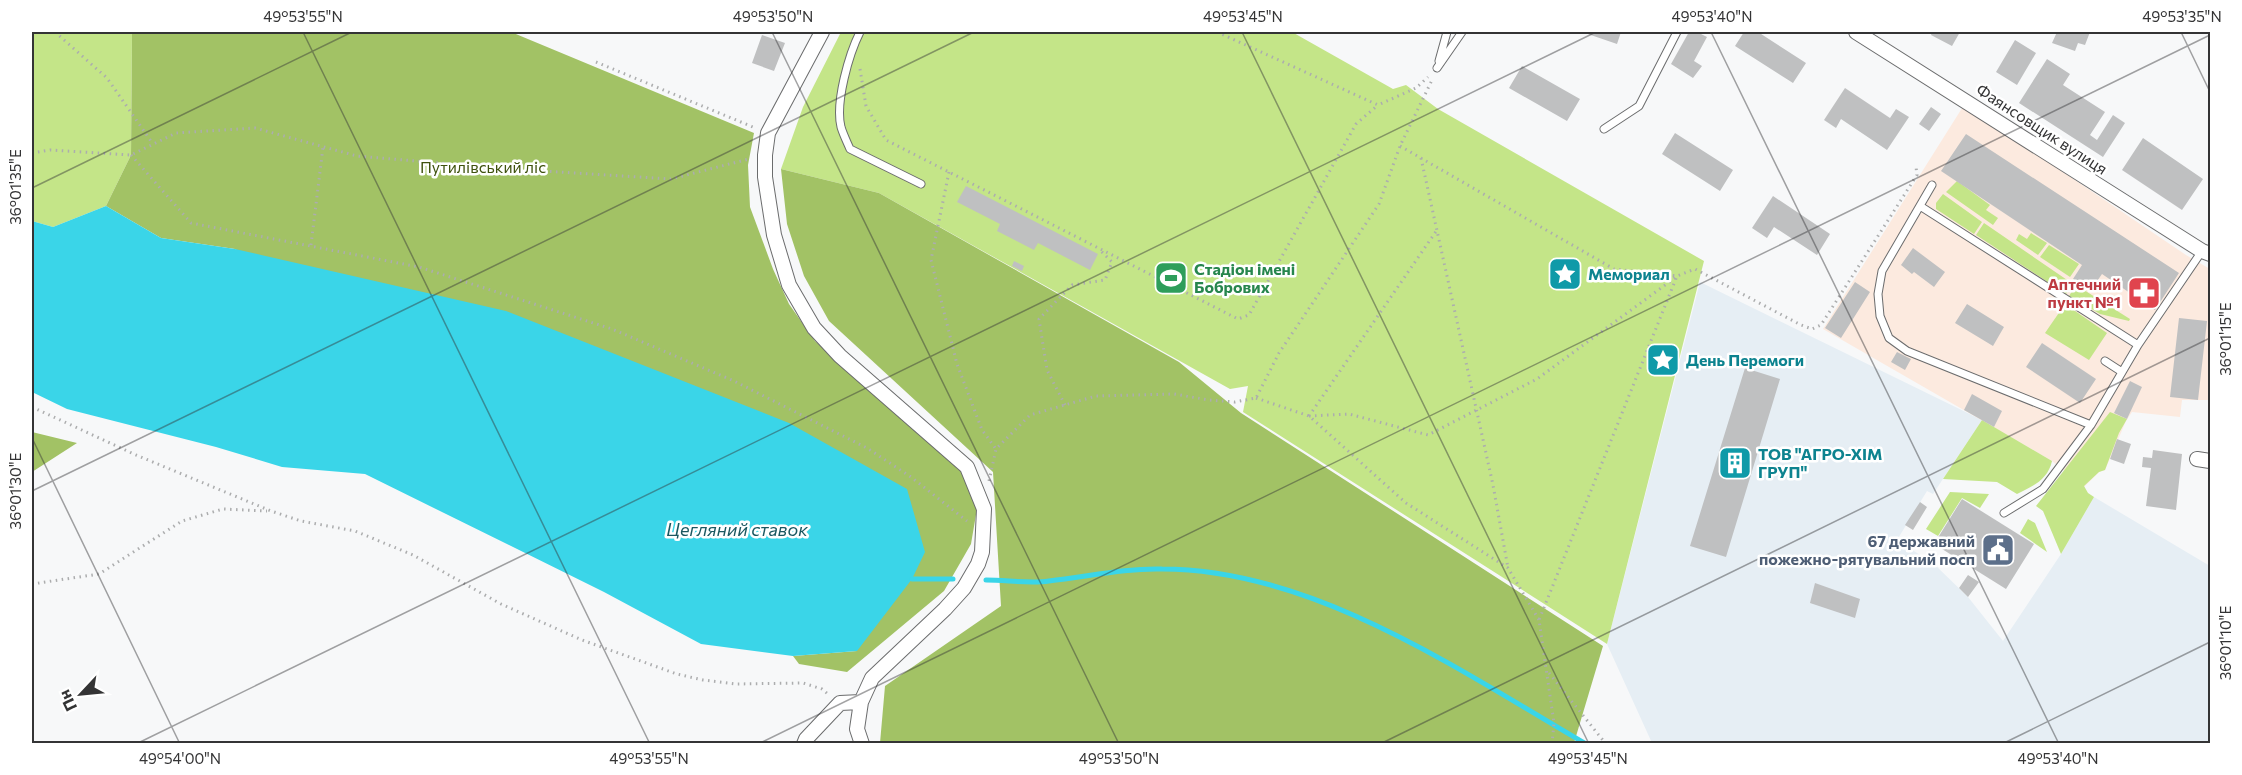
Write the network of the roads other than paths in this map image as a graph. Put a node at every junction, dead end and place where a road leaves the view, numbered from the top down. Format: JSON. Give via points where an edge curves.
{"nodes":[{"id":1,"x":822,"y":32,"type":"edge"},
{"id":2,"x":860,"y":32,"type":"edge"},
{"id":3,"x":1447,"y":32,"type":"edge"},
{"id":4,"x":1462,"y":32,"type":"edge"},
{"id":5,"x":1677,"y":32,"type":"edge"},
{"id":6,"x":1856,"y":32,"type":"edge"},
{"id":7,"x":1604,"y":129,"type":"dead end"},
{"id":8,"x":921,"y":184,"type":"dead end"},
{"id":9,"x":1932,"y":185,"type":"dead end"},
{"id":10,"x":1920,"y":206,"type":"junction"},
{"id":11,"x":2206,"y":253,"type":"edge"},
{"id":12,"x":2138,"y":345,"type":"junction"},
{"id":13,"x":2105,"y":361,"type":"dead end"},
{"id":14,"x":2122,"y":372,"type":"junction"},
{"id":15,"x":2091,"y":425,"type":"junction"},
{"id":16,"x":2004,"y":513,"type":"dead end"},
{"id":17,"x":861,"y":702,"type":"junction"},
{"id":18,"x":804,"y":744,"type":"edge"},
{"id":19,"x":862,"y":744,"type":"edge"}],
"edges":[{"from":1,"to":17,"type":"street","via":[[768,133],[765,155],[774,235],[789,285],[814,328],[840,356],[967,467],[984,509],[982,552],[964,588],[872,678]]},
{"from":2,"to":8,"type":"lane","via":[[841,95],[840,126],[850,149]]},
{"from":3,"to":4,"type":"lane","via":[[1437,68]]},
{"from":5,"to":7,"type":"lane","via":[[1639,106]]},
{"from":6,"to":11,"type":"street","name":"Фаянсовщик вулиця"},
{"from":9,"to":10,"type":"lane"},
{"from":10,"to":12,"type":"lane"},
{"from":10,"to":15,"type":"lane","via":[[1882,272],[1880,316],[1889,338],[1907,351]]},
{"from":11,"to":12,"type":"lane"},
{"from":12,"to":14,"type":"lane"},
{"from":13,"to":14,"type":"lane"},
{"from":14,"to":15,"type":"lane"},
{"from":15,"to":16,"type":"lane","via":[[2043,489]]},
{"from":17,"to":18,"type":"street","via":[[840,703]]},
{"from":17,"to":19,"type":"street","via":[[857,729]]}]}
